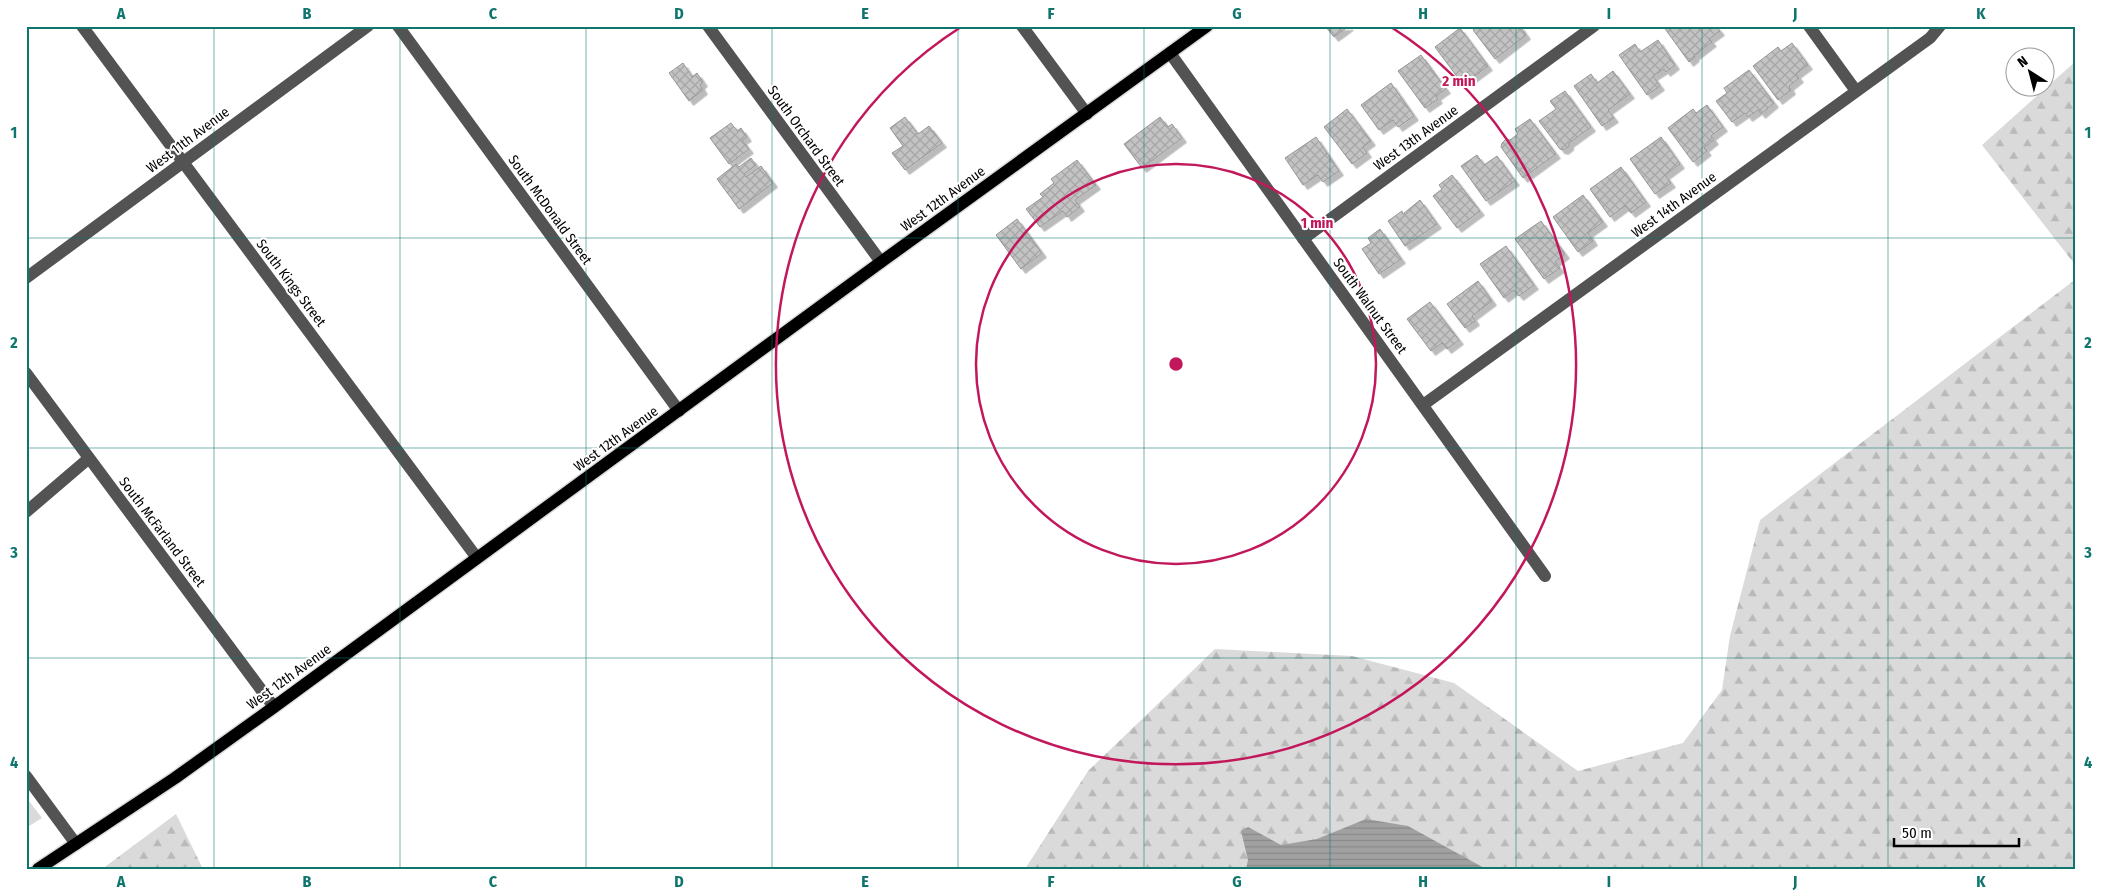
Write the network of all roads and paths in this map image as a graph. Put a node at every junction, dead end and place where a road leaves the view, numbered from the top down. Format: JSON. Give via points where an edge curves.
{"nodes":[{"id":1,"x":82,"y":26,"type":"edge"},
{"id":2,"x":368,"y":26,"type":"edge"},
{"id":3,"x":398,"y":26,"type":"edge"},
{"id":4,"x":708,"y":26,"type":"edge"},
{"id":5,"x":1022,"y":26,"type":"edge"},
{"id":6,"x":1207,"y":26,"type":"edge"},
{"id":7,"x":1594,"y":26,"type":"edge"},
{"id":8,"x":1809,"y":26,"type":"edge"},
{"id":9,"x":1940,"y":26,"type":"edge"},
{"id":10,"x":1170,"y":53,"type":"junction"},
{"id":11,"x":1856,"y":91,"type":"junction"},
{"id":12,"x":1087,"y":114,"type":"junction"},
{"id":13,"x":183,"y":163,"type":"junction"},
{"id":14,"x":1303,"y":239,"type":"junction"},
{"id":15,"x":881,"y":262,"type":"junction"},
{"id":16,"x":26,"y":278,"type":"edge"},
{"id":17,"x":26,"y":373,"type":"edge"},
{"id":18,"x":1423,"y":405,"type":"junction"},
{"id":19,"x":679,"y":411,"type":"junction"},
{"id":20,"x":88,"y":459,"type":"junction"},
{"id":21,"x":26,"y":512,"type":"edge"},
{"id":22,"x":477,"y":558,"type":"junction"},
{"id":23,"x":1545,"y":576,"type":"dead end"},
{"id":24,"x":274,"y":707,"type":"junction"},
{"id":25,"x":26,"y":776,"type":"edge"},
{"id":26,"x":76,"y":844,"type":"junction"},
{"id":27,"x":38,"y":869,"type":"edge"}],
"edges":[{"from":1,"to":13,"type":"street","name":"South Kings Street"},
{"from":2,"to":13,"type":"street","name":"West 11th Avenue"},
{"from":3,"to":19,"type":"street","name":"South McDonald Street"},
{"from":4,"to":15,"type":"street","name":"South Orchard Street"},
{"from":5,"to":12,"type":"street"},
{"from":6,"to":10,"type":"main road","name":"West 12th Avenue"},
{"from":7,"to":14,"type":"street","name":"West 13th Avenue"},
{"from":8,"to":11,"type":"street"},
{"from":9,"to":11,"type":"street","name":"West 14th Avenue","via":[[1930,38]]},
{"from":10,"to":12,"type":"main road","name":"West 12th Avenue"},
{"from":10,"to":14,"type":"street","name":"South Walnut Street"},
{"from":11,"to":18,"type":"street","name":"West 14th Avenue"},
{"from":12,"to":15,"type":"main road","name":"West 12th Avenue"},
{"from":13,"to":16,"type":"street","name":"West 11th Avenue"},
{"from":13,"to":22,"type":"street","name":"South Kings Street"},
{"from":14,"to":18,"type":"street","name":"South Walnut Street"},
{"from":15,"to":19,"type":"main road","name":"West 12th Avenue"},
{"from":17,"to":20,"type":"street","name":"South McFarland Street"},
{"from":18,"to":23,"type":"street","name":"South Walnut Street"},
{"from":19,"to":22,"type":"main road","name":"West 12th Avenue"},
{"from":20,"to":21,"type":"street"},
{"from":20,"to":24,"type":"street","name":"South McFarland Street"},
{"from":22,"to":24,"type":"main road","name":"West 12th Avenue"},
{"from":24,"to":26,"type":"main road","name":"West 12th Avenue"},
{"from":25,"to":26,"type":"street"},
{"from":26,"to":27,"type":"main road","name":"West 12th Avenue"}]}
